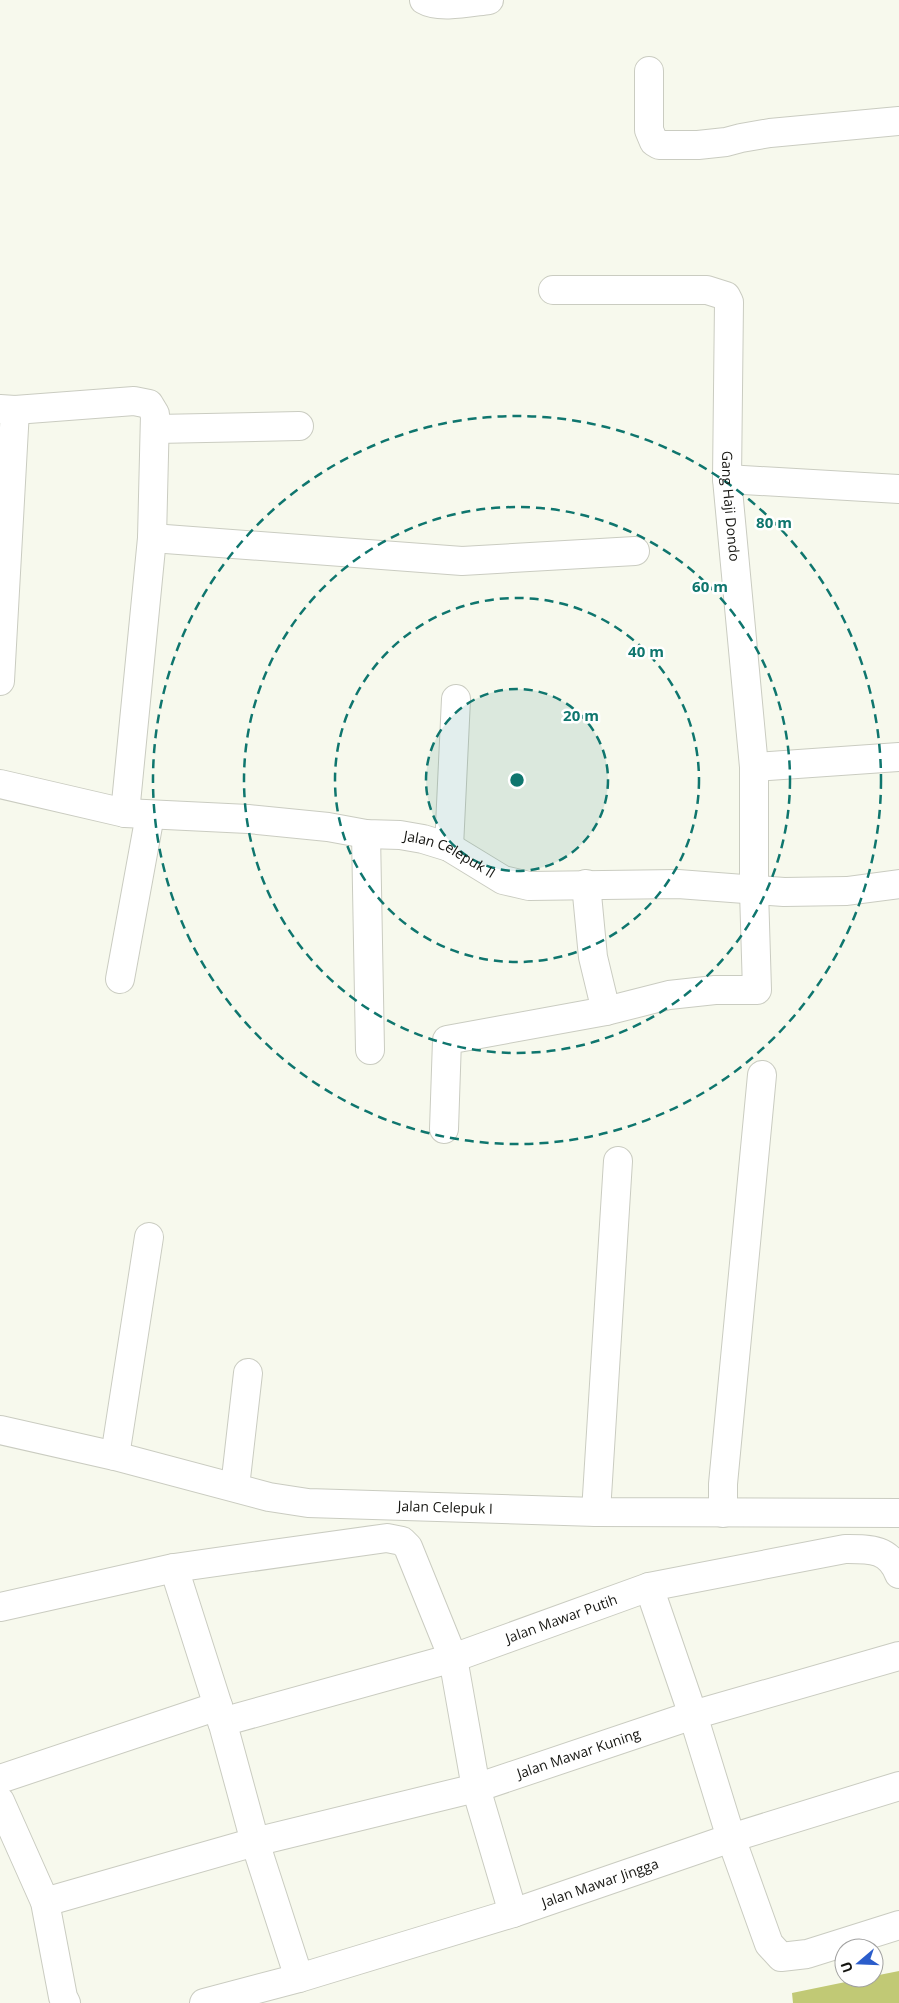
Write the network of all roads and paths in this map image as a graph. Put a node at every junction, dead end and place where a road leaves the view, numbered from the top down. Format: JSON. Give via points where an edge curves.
{"nodes":[{"id":1,"x":424,"y":0,"type":"edge"},
{"id":2,"x":488,"y":0,"type":"edge"},
{"id":3,"x":649,"y":71,"type":"dead end"},
{"id":4,"x":899,"y":121,"type":"edge"},
{"id":5,"x":553,"y":290,"type":"dead end"},
{"id":6,"x":8,"y":409,"type":"edge"},
{"id":7,"x":298,"y":426,"type":"dead end"},
{"id":8,"x":156,"y":429,"type":"junction"},
{"id":9,"x":727,"y":479,"type":"junction"},
{"id":10,"x":899,"y":489,"type":"edge"},
{"id":11,"x":152,"y":538,"type":"junction"},
{"id":12,"x":635,"y":551,"type":"dead end"},
{"id":13,"x":0,"y":681,"type":"edge"},
{"id":14,"x":456,"y":699,"type":"dead end"},
{"id":15,"x":899,"y":757,"type":"edge"},
{"id":16,"x":754,"y":767,"type":"junction"},
{"id":17,"x":0,"y":784,"type":"edge"},
{"id":18,"x":138,"y":814,"type":"junction"},
{"id":19,"x":366,"y":834,"type":"junction"},
{"id":20,"x":449,"y":847,"type":"junction"},
{"id":21,"x":586,"y":884,"type":"junction"},
{"id":22,"x":899,"y":884,"type":"edge"},
{"id":23,"x":754,"y":891,"type":"junction"},
{"id":24,"x":120,"y":979,"type":"dead end"},
{"id":25,"x":606,"y":1011,"type":"junction"},
{"id":26,"x":370,"y":1050,"type":"dead end"},
{"id":27,"x":762,"y":1076,"type":"dead end"},
{"id":28,"x":444,"y":1129,"type":"dead end"},
{"id":29,"x":618,"y":1161,"type":"dead end"},
{"id":30,"x":149,"y":1237,"type":"dead end"},
{"id":31,"x":248,"y":1373,"type":"dead end"},
{"id":32,"x":0,"y":1430,"type":"edge"},
{"id":33,"x":114,"y":1456,"type":"junction"},
{"id":34,"x":235,"y":1488,"type":"junction"},
{"id":35,"x":596,"y":1512,"type":"junction"},
{"id":36,"x":899,"y":1512,"type":"edge"},
{"id":37,"x":723,"y":1513,"type":"junction"},
{"id":38,"x":174,"y":1568,"type":"junction"},
{"id":39,"x":899,"y":1572,"type":"edge"},
{"id":40,"x":649,"y":1587,"type":"junction"},
{"id":41,"x":0,"y":1607,"type":"edge"},
{"id":42,"x":899,"y":1656,"type":"edge"},
{"id":43,"x":453,"y":1658,"type":"junction"},
{"id":44,"x":220,"y":1714,"type":"junction"},
{"id":45,"x":693,"y":1715,"type":"junction"},
{"id":46,"x":0,"y":1779,"type":"edge"},
{"id":47,"x":899,"y":1786,"type":"edge"},
{"id":48,"x":476,"y":1788,"type":"junction"},
{"id":49,"x":0,"y":1800,"type":"edge"},
{"id":50,"x":731,"y":1838,"type":"junction"},
{"id":51,"x":255,"y":1842,"type":"junction"},
{"id":52,"x":45,"y":1902,"type":"junction"},
{"id":53,"x":513,"y":1913,"type":"junction"},
{"id":54,"x":899,"y":1925,"type":"edge"},
{"id":55,"x":299,"y":1978,"type":"junction"},
{"id":56,"x":66,"y":2003,"type":"edge"},
{"id":57,"x":204,"y":2003,"type":"edge"}],
"edges":[{"from":1,"to":2,"type":"street","via":[[444,4]]},
{"from":3,"to":4,"type":"street","via":[[649,130],[659,145],[698,146],[770,134]]},
{"from":5,"to":9,"type":"street","name":"Gang Haji Dondo","via":[[707,290],[727,297],[730,302]]},
{"from":6,"to":8,"type":"street","via":[[134,402],[149,404],[156,414]]},
{"from":6,"to":13,"type":"street"},
{"from":7,"to":8,"type":"street"},
{"from":8,"to":11,"type":"street"},
{"from":9,"to":10,"type":"street"},
{"from":9,"to":16,"type":"street","name":"Gang Haji Dondo"},
{"from":11,"to":12,"type":"street","via":[[462,561]]},
{"from":11,"to":18,"type":"street"},
{"from":14,"to":20,"type":"street"},
{"from":15,"to":16,"type":"street"},
{"from":16,"to":23,"type":"street","name":"Gang Haji Dondo"},
{"from":17,"to":18,"type":"street","name":"Jalan Celepuk II"},
{"from":18,"to":19,"type":"street","name":"Jalan Celepuk II","via":[[248,819]]},
{"from":18,"to":24,"type":"street"},
{"from":19,"to":20,"type":"street","name":"Jalan Celepuk II","via":[[400,835]]},
{"from":19,"to":26,"type":"street"},
{"from":20,"to":21,"type":"street","name":"Jalan Celepuk II","via":[[502,880],[528,886]]},
{"from":21,"to":23,"type":"street","name":"Jalan Celepuk II","via":[[678,884]]},
{"from":21,"to":25,"type":"street","via":[[593,957]]},
{"from":22,"to":23,"type":"street","name":"Jalan Celepuk II","via":[[847,890]]},
{"from":23,"to":25,"type":"street","name":"Gang Haji Dondo","via":[[757,990],[669,995]]},
{"from":25,"to":28,"type":"street","via":[[447,1040]]},
{"from":27,"to":37,"type":"street","via":[[723,1484]]},
{"from":29,"to":35,"type":"street"},
{"from":30,"to":33,"type":"street"},
{"from":31,"to":34,"type":"street"},
{"from":32,"to":33,"type":"street","name":"Jalan Celepuk I"},
{"from":33,"to":34,"type":"street","name":"Jalan Celepuk I"},
{"from":34,"to":35,"type":"street","name":"Jalan Celepuk I","via":[[308,1503]]},
{"from":35,"to":37,"type":"street","name":"Jalan Celepuk I"},
{"from":36,"to":37,"type":"street","name":"Jalan Celepuk I"},
{"from":38,"to":41,"type":"street"},
{"from":38,"to":43,"type":"street","via":[[387,1538],[402,1541],[408,1547]]},
{"from":38,"to":44,"type":"street"},
{"from":39,"to":40,"type":"street","name":"Jalan Mawar Putih","via":[[883,1553],[845,1549]]},
{"from":40,"to":43,"type":"street","name":"Jalan Mawar Putih"},
{"from":40,"to":45,"type":"street"},
{"from":42,"to":45,"type":"street","name":"Jalan Mawar Kuning"},
{"from":43,"to":44,"type":"street","name":"Jalan Mawar Putih"},
{"from":43,"to":48,"type":"street"},
{"from":44,"to":46,"type":"street","name":"Jalan Mawar Putih"},
{"from":44,"to":51,"type":"street"},
{"from":45,"to":48,"type":"street","name":"Jalan Mawar Kuning"},
{"from":45,"to":50,"type":"street"},
{"from":47,"to":50,"type":"street","name":"Jalan Mawar Jingga"},
{"from":48,"to":51,"type":"street","name":"Jalan Mawar Kuning"},
{"from":48,"to":53,"type":"street"},
{"from":49,"to":52,"type":"street"},
{"from":50,"to":53,"type":"street","name":"Jalan Mawar Jingga"},
{"from":50,"to":54,"type":"street","via":[[769,1944],[781,1957],[807,1954]]},
{"from":51,"to":52,"type":"street","name":"Jalan Mawar Kuning"},
{"from":51,"to":55,"type":"street"},
{"from":52,"to":56,"type":"street"},
{"from":53,"to":55,"type":"street","name":"Jalan Mawar Jingga"},
{"from":55,"to":57,"type":"street","name":"Jalan Mawar Jingga"}]}
